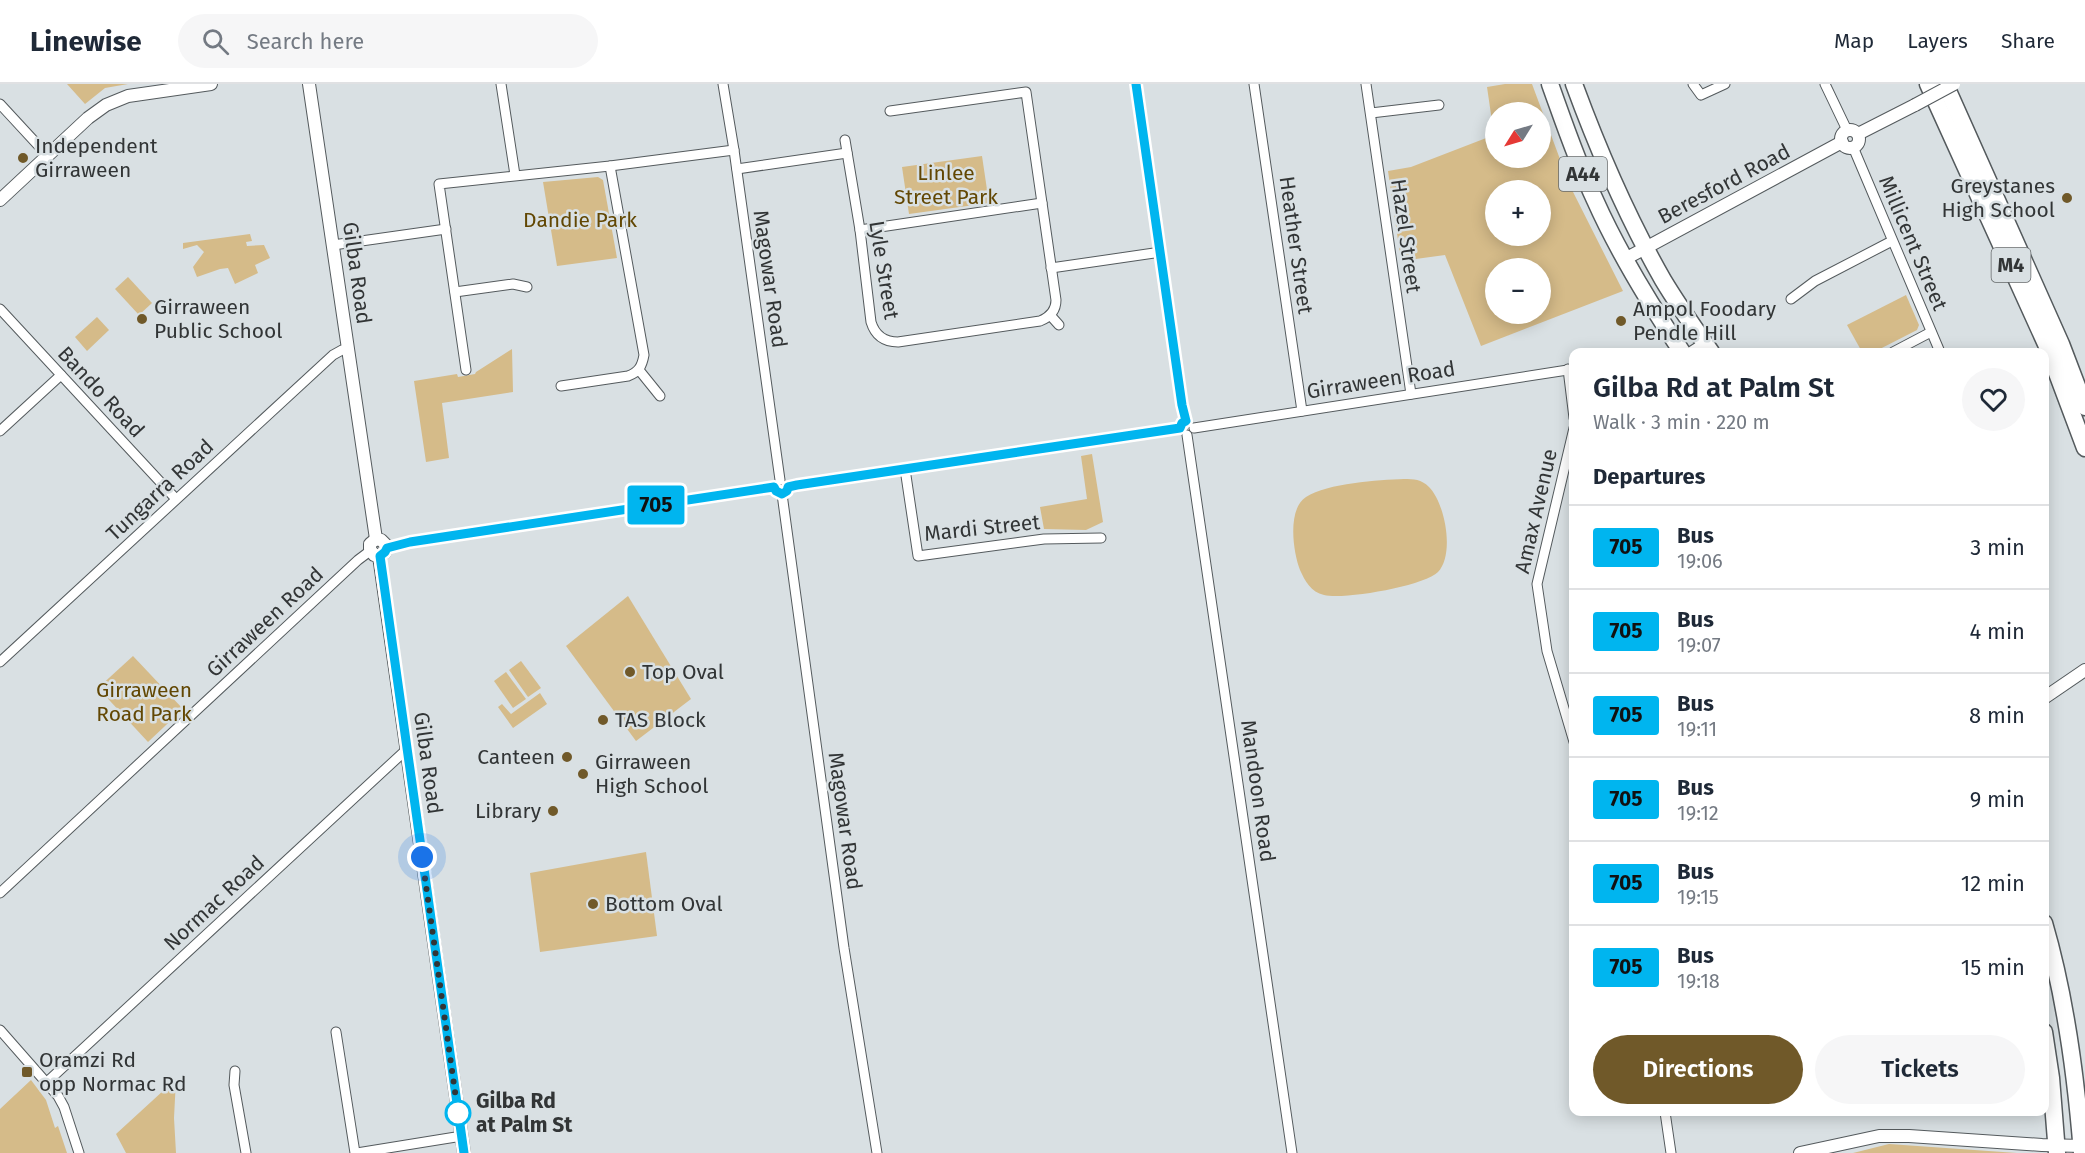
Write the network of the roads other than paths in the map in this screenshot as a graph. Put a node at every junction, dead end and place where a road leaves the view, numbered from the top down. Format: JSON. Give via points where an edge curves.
{"nodes":[{"id":1,"x":211,"y":84,"type":"edge"},
{"id":2,"x":309,"y":84,"type":"edge"},
{"id":3,"x":501,"y":84,"type":"edge"},
{"id":4,"x":723,"y":84,"type":"edge"},
{"id":5,"x":1136,"y":84,"type":"edge"},
{"id":6,"x":1254,"y":84,"type":"edge"},
{"id":7,"x":1366,"y":84,"type":"edge"},
{"id":8,"x":1550,"y":84,"type":"edge"},
{"id":9,"x":1574,"y":84,"type":"edge"},
{"id":10,"x":1693,"y":84,"type":"edge"},
{"id":11,"x":1725,"y":84,"type":"edge"},
{"id":12,"x":1825,"y":84,"type":"edge"},
{"id":13,"x":1928,"y":84,"type":"edge"},
{"id":14,"x":1945,"y":84,"type":"edge"},
{"id":15,"x":1954,"y":84,"type":"edge"},
{"id":16,"x":0,"y":104,"type":"edge"},
{"id":17,"x":1438,"y":105,"type":"dead end"},
{"id":18,"x":890,"y":111,"type":"dead end"},
{"id":19,"x":1371,"y":113,"type":"junction"},
{"id":20,"x":1850,"y":138,"type":"junction"},
{"id":21,"x":845,"y":140,"type":"dead end"},
{"id":22,"x":734,"y":150,"type":"junction"},
{"id":23,"x":847,"y":153,"type":"junction"},
{"id":24,"x":48,"y":156,"type":"junction"},
{"id":25,"x":610,"y":166,"type":"junction"},
{"id":26,"x":737,"y":169,"type":"junction"},
{"id":27,"x":515,"y":175,"type":"junction"},
{"id":28,"x":0,"y":200,"type":"edge"},
{"id":29,"x":1042,"y":203,"type":"junction"},
{"id":30,"x":446,"y":229,"type":"junction"},
{"id":31,"x":860,"y":230,"type":"junction"},
{"id":32,"x":1892,"y":240,"type":"junction"},
{"id":33,"x":333,"y":245,"type":"junction"},
{"id":34,"x":1646,"y":248,"type":"junction"},
{"id":35,"x":1161,"y":252,"type":"junction"},
{"id":36,"x":1625,"y":260,"type":"junction"},
{"id":37,"x":1052,"y":268,"type":"junction"},
{"id":38,"x":527,"y":287,"type":"dead end"},
{"id":39,"x":455,"y":292,"type":"junction"},
{"id":40,"x":1791,"y":299,"type":"dead end"},
{"id":41,"x":0,"y":309,"type":"edge"},
{"id":42,"x":1050,"y":315,"type":"junction"},
{"id":43,"x":1059,"y":326,"type":"dead end"},
{"id":44,"x":1931,"y":332,"type":"junction"},
{"id":45,"x":1680,"y":348,"type":"edge"},
{"id":46,"x":1708,"y":348,"type":"edge"},
{"id":47,"x":1901,"y":348,"type":"edge"},
{"id":48,"x":1938,"y":348,"type":"edge"},
{"id":49,"x":2048,"y":348,"type":"edge"},
{"id":50,"x":348,"y":350,"type":"junction"},
{"id":51,"x":2049,"y":352,"type":"edge"},
{"id":52,"x":1569,"y":369,"type":"edge"},
{"id":53,"x":466,"y":370,"type":"dead end"},
{"id":54,"x":639,"y":370,"type":"junction"},
{"id":55,"x":61,"y":375,"type":"junction"},
{"id":56,"x":561,"y":386,"type":"dead end"},
{"id":57,"x":1411,"y":394,"type":"junction"},
{"id":58,"x":660,"y":396,"type":"dead end"},
{"id":59,"x":2085,"y":406,"type":"edge"},
{"id":60,"x":1302,"y":411,"type":"junction"},
{"id":61,"x":1187,"y":428,"type":"junction"},
{"id":62,"x":0,"y":431,"type":"edge"},
{"id":63,"x":2085,"y":448,"type":"edge"},
{"id":64,"x":1569,"y":449,"type":"edge"},
{"id":65,"x":905,"y":469,"type":"junction"},
{"id":66,"x":781,"y":487,"type":"junction"},
{"id":67,"x":176,"y":499,"type":"junction"},
{"id":68,"x":1101,"y":538,"type":"dead end"},
{"id":69,"x":379,"y":552,"type":"junction"},
{"id":70,"x":0,"y":662,"type":"edge"},
{"id":71,"x":2085,"y":670,"type":"edge"},
{"id":72,"x":2049,"y":692,"type":"edge"},
{"id":73,"x":1569,"y":725,"type":"edge"},
{"id":74,"x":406,"y":750,"type":"junction"},
{"id":75,"x":0,"y":893,"type":"edge"},
{"id":76,"x":2049,"y":943,"type":"edge"},
{"id":77,"x":0,"y":1030,"type":"edge"},
{"id":78,"x":336,"y":1032,"type":"dead end"},
{"id":79,"x":2049,"y":1065,"type":"edge"},
{"id":80,"x":235,"y":1071,"type":"dead end"},
{"id":81,"x":47,"y":1082,"type":"junction"},
{"id":82,"x":1666,"y":1116,"type":"edge"},
{"id":83,"x":462,"y":1136,"type":"junction"},
{"id":84,"x":2057,"y":1149,"type":"edge"},
{"id":85,"x":2082,"y":1149,"type":"edge"},
{"id":86,"x":79,"y":1153,"type":"edge"},
{"id":87,"x":246,"y":1153,"type":"edge"},
{"id":88,"x":356,"y":1153,"type":"edge"},
{"id":89,"x":464,"y":1153,"type":"edge"},
{"id":90,"x":877,"y":1153,"type":"edge"},
{"id":91,"x":1292,"y":1153,"type":"edge"},
{"id":92,"x":1671,"y":1153,"type":"edge"},
{"id":93,"x":1800,"y":1153,"type":"edge"}],
"edges":[{"from":1,"to":24,"type":"street","via":[[115,101],[88,118]]},
{"from":2,"to":33,"type":"street","name":"Gilba Road"},
{"from":3,"to":27,"type":"street"},
{"from":4,"to":22,"type":"street","name":"Magowar Road"},
{"from":5,"to":35,"type":"street","name":"Mandoon Road"},
{"from":6,"to":60,"type":"street","name":"Heather Street"},
{"from":7,"to":19,"type":"street","name":"Hazel Street"},
{"from":8,"to":36,"type":"highway","number":"A44","via":[[1595,202]]},
{"from":9,"to":34,"type":"highway","number":"A44","via":[[1606,167]]},
{"from":10,"to":11,"type":"street","via":[[1701,95]]},
{"from":12,"to":20,"type":"street","name":"Millicent Street"},
{"from":13,"to":49,"type":"highway","number":"M4"},
{"from":14,"to":59,"type":"highway","number":"M4"},
{"from":15,"to":20,"type":"street","name":"Beresford Road","bridge":true},
{"from":16,"to":24,"type":"street"},
{"from":17,"to":19,"type":"street"},
{"from":18,"to":29,"type":"street","via":[[1026,92]]},
{"from":19,"to":57,"type":"street","name":"Hazel Street"},
{"from":20,"to":32,"type":"street","name":"Millicent Street"},
{"from":20,"to":34,"type":"street","name":"Beresford Road"},
{"from":21,"to":23,"type":"street","name":"Lyle Street"},
{"from":22,"to":25,"type":"street"},
{"from":22,"to":26,"type":"street","name":"Magowar Road"},
{"from":23,"to":26,"type":"street"},
{"from":23,"to":31,"type":"street","name":"Lyle Street"},
{"from":24,"to":28,"type":"street"},
{"from":25,"to":27,"type":"street"},
{"from":25,"to":54,"type":"street","via":[[644,355]]},
{"from":26,"to":66,"type":"street","name":"Magowar Road"},
{"from":27,"to":30,"type":"street","via":[[439,184]]},
{"from":29,"to":31,"type":"street"},
{"from":29,"to":37,"type":"street"},
{"from":30,"to":33,"type":"street"},
{"from":30,"to":39,"type":"street"},
{"from":31,"to":42,"type":"street","name":"Lyle Street","via":[[871,322],[883,339],[898,342],[1040,321]]},
{"from":32,"to":40,"type":"street","via":[[1815,281]]},
{"from":32,"to":44,"type":"street","name":"Millicent Street"},
{"from":33,"to":50,"type":"street","name":"Gilba Road"},
{"from":34,"to":36,"type":"street","name":"Beresford Road"},
{"from":34,"to":46,"type":"highway","number":"A44"},
{"from":35,"to":37,"type":"street"},
{"from":35,"to":61,"type":"street","name":"Mandoon Road"},
{"from":36,"to":45,"type":"highway","number":"A44"},
{"from":37,"to":42,"type":"street","via":[[1056,304]]},
{"from":38,"to":39,"type":"street","via":[[513,284]]},
{"from":39,"to":53,"type":"street"},
{"from":41,"to":55,"type":"street","name":"Bando Road"},
{"from":42,"to":43,"type":"street"},
{"from":44,"to":47,"type":"street"},
{"from":44,"to":48,"type":"street","name":"Millicent Street"},
{"from":50,"to":67,"type":"street","name":"Tungarra Road","via":[[333,355]]},
{"from":50,"to":69,"type":"street","name":"Gilba Road","via":[[376,539],[370,544]]},
{"from":51,"to":63,"type":"highway","number":"M4"},
{"from":52,"to":57,"type":"street","name":"Girraween Road"},
{"from":54,"to":56,"type":"street","via":[[628,376]]},
{"from":54,"to":58,"type":"street"},
{"from":55,"to":62,"type":"street"},
{"from":55,"to":67,"type":"street","name":"Bando Road"},
{"from":57,"to":60,"type":"street","name":"Girraween Road"},
{"from":60,"to":61,"type":"street","name":"Girraween Road"},
{"from":61,"to":65,"type":"street","name":"Girraween Road"},
{"from":61,"to":91,"type":"street","name":"Mandoon Road"},
{"from":64,"to":73,"type":"street","name":"Amax Avenue","via":[[1537,584],[1547,651]]},
{"from":65,"to":66,"type":"street","name":"Girraween Road"},
{"from":65,"to":68,"type":"street","name":"Mardi Street","via":[[918,556],[1044,539]]},
{"from":66,"to":69,"type":"street","name":"Girraween Road","via":[[410,542]]},
{"from":66,"to":90,"type":"street","name":"Magowar Road","via":[[844,948]]},
{"from":67,"to":70,"type":"street","name":"Tungarra Road"},
{"from":69,"to":74,"type":"street","name":"Gilba Road"},
{"from":69,"to":75,"type":"street","name":"Girraween Road","via":[[358,560]]},
{"from":71,"to":72,"type":"street"},
{"from":74,"to":81,"type":"street","name":"Normac Road"},
{"from":74,"to":83,"type":"street","name":"Gilba Road"},
{"from":76,"to":85,"type":"highway","via":[[2071,1048]]},
{"from":77,"to":81,"type":"street"},
{"from":78,"to":88,"type":"street"},
{"from":79,"to":84,"type":"highway"},
{"from":80,"to":87,"type":"street"},
{"from":81,"to":86,"type":"street","via":[[64,1107]]},
{"from":82,"to":92,"type":"street"},
{"from":83,"to":88,"type":"street"},
{"from":83,"to":89,"type":"street","name":"Gilba Road"},
{"from":84,"to":85,"type":"street"},
{"from":84,"to":93,"type":"street","via":[[1879,1136]]}]}
